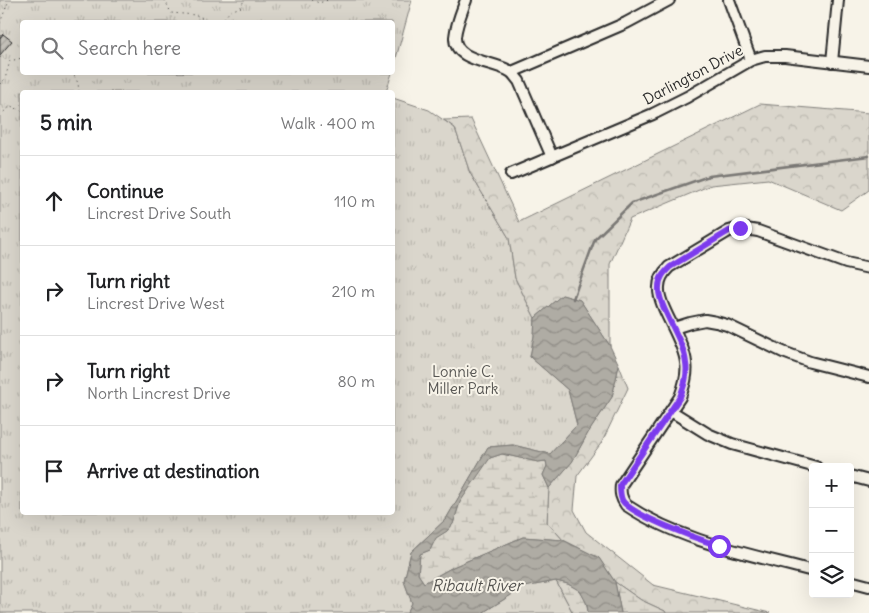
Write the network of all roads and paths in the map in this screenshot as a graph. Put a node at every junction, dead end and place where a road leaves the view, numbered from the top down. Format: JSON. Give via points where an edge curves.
{"nodes":[{"id":1,"x":9,"y":0,"type":"edge"},
{"id":2,"x":165,"y":0,"type":"edge"},
{"id":3,"x":244,"y":0,"type":"edge"},
{"id":4,"x":312,"y":0,"type":"edge"},
{"id":5,"x":328,"y":0,"type":"edge"},
{"id":6,"x":466,"y":0,"type":"edge"},
{"id":7,"x":669,"y":0,"type":"edge"},
{"id":8,"x":729,"y":0,"type":"edge"},
{"id":9,"x":838,"y":0,"type":"edge"},
{"id":10,"x":205,"y":20,"type":"edge"},
{"id":11,"x":223,"y":20,"type":"edge"},
{"id":12,"x":0,"y":24,"type":"edge"},
{"id":13,"x":0,"y":57,"type":"edge"},
{"id":14,"x":20,"y":58,"type":"edge"},
{"id":15,"x":751,"y":60,"type":"junction"},
{"id":16,"x":10,"y":61,"type":"junction"},
{"id":17,"x":832,"y":62,"type":"junction"},
{"id":18,"x":869,"y":66,"type":"edge"},
{"id":19,"x":512,"y":72,"type":"junction"},
{"id":20,"x":74,"y":75,"type":"edge"},
{"id":21,"x":0,"y":84,"type":"edge"},
{"id":22,"x":80,"y":90,"type":"edge"},
{"id":23,"x":0,"y":110,"type":"edge"},
{"id":24,"x":20,"y":110,"type":"edge"},
{"id":25,"x":3,"y":112,"type":"junction"},
{"id":26,"x":0,"y":115,"type":"edge"},
{"id":27,"x":552,"y":157,"type":"junction"},
{"id":28,"x":511,"y":174,"type":"dead end"},
{"id":29,"x":869,"y":268,"type":"edge"},
{"id":30,"x":674,"y":328,"type":"junction"},
{"id":31,"x":869,"y":377,"type":"edge"},
{"id":32,"x":671,"y":411,"type":"junction"},
{"id":33,"x":809,"y":465,"type":"edge"},
{"id":34,"x":854,"y":477,"type":"edge"},
{"id":35,"x":869,"y":481,"type":"edge"},
{"id":36,"x":809,"y":570,"type":"edge"},
{"id":37,"x":854,"y":582,"type":"edge"},
{"id":38,"x":869,"y":586,"type":"edge"}],
"edges":[{"from":1,"to":12,"type":"path"},
{"from":2,"to":10,"type":"path","via":[[171,13],[196,15]]},
{"from":3,"to":11,"type":"path","via":[[241,7],[230,11]]},
{"from":4,"to":5,"type":"path","via":[[318,3]]},
{"from":6,"to":19,"type":"street","via":[[456,32],[456,47],[469,57]]},
{"from":7,"to":19,"type":"street","via":[[626,23]]},
{"from":8,"to":15,"type":"street"},
{"from":9,"to":17,"type":"street"},
{"from":13,"to":16,"type":"path"},
{"from":14,"to":16,"type":"path"},
{"from":15,"to":17,"type":"street","name":"Darlington Drive","via":[[785,56]]},
{"from":15,"to":27,"type":"street","name":"Darlington Drive","via":[[653,114]]},
{"from":16,"to":21,"type":"path","via":[[5,79]]},
{"from":17,"to":18,"type":"street","name":"Darlington Drive"},
{"from":19,"to":27,"type":"street","via":[[519,81]]},
{"from":20,"to":22,"type":"path"},
{"from":23,"to":25,"type":"path"},
{"from":24,"to":25,"type":"path","via":[[11,106]]},
{"from":25,"to":26,"type":"path"},
{"from":27,"to":28,"type":"street","name":"Darlington Drive"},
{"from":29,"to":30,"type":"street","via":[[846,263],[758,231],[740,228],[729,231],[663,273],[659,296]]},
{"from":30,"to":31,"type":"street","via":[[690,322],[716,322],[782,352]]},
{"from":30,"to":32,"type":"street","via":[[683,349],[686,373],[680,397]]},
{"from":32,"to":33,"type":"street","via":[[702,431],[732,444]]},
{"from":32,"to":36,"type":"street","via":[[620,485],[622,500],[632,509],[692,537]]},
{"from":34,"to":35,"type":"street"},
{"from":37,"to":38,"type":"street"}]}
